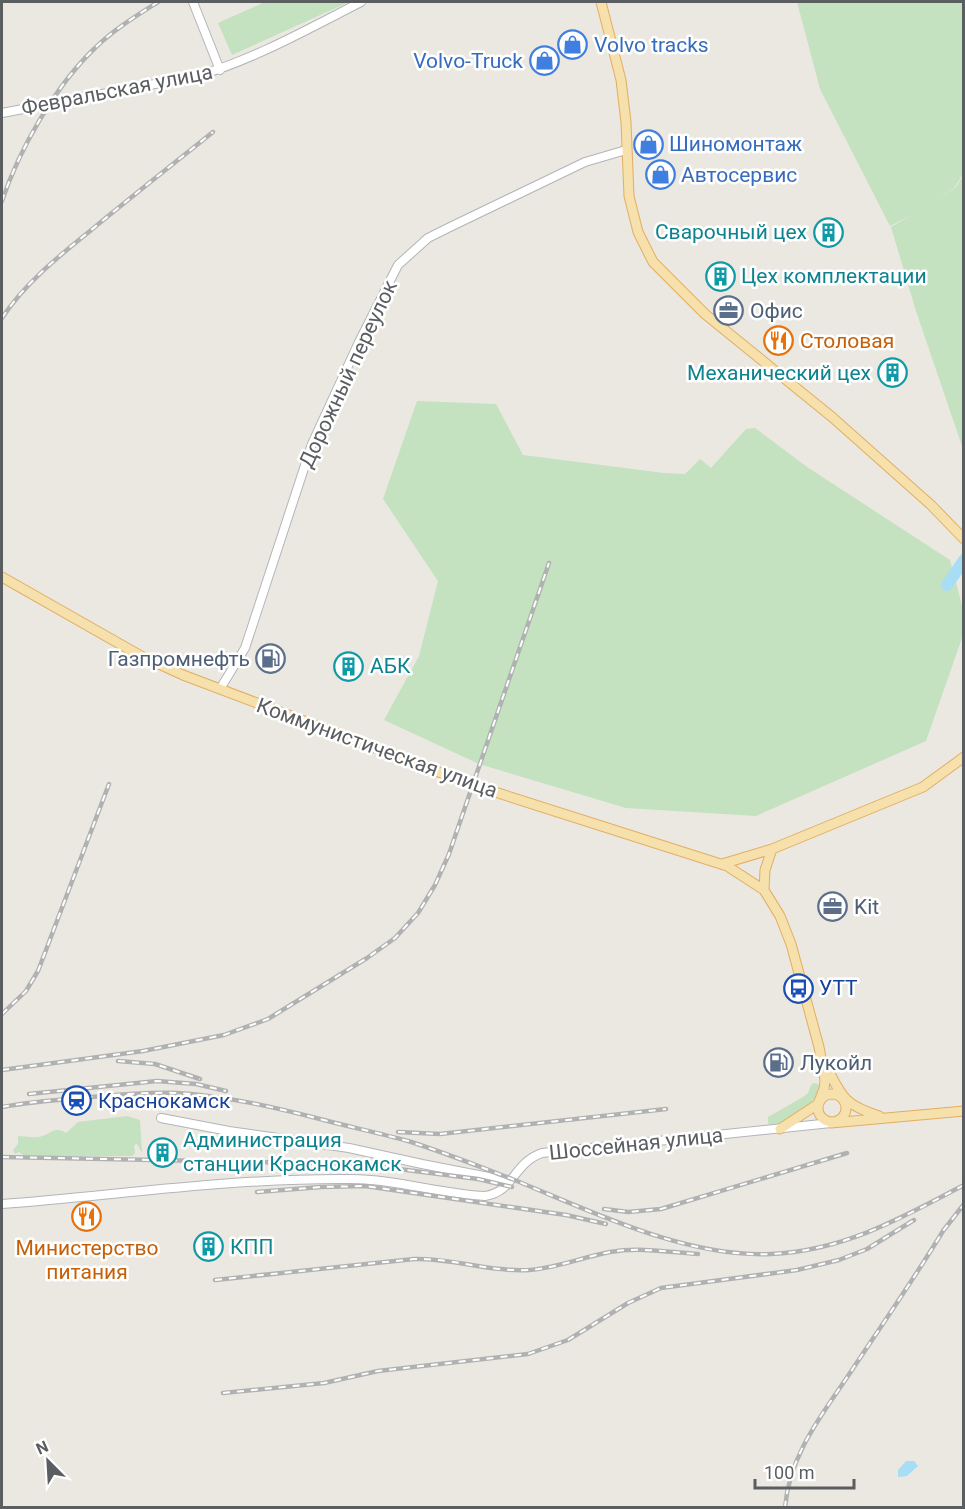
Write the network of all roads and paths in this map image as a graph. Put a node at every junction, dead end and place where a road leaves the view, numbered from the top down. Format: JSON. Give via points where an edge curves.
{"nodes":[{"id":1,"x":193,"y":2,"type":"edge"},
{"id":2,"x":361,"y":2,"type":"edge"},
{"id":3,"x":601,"y":2,"type":"edge"},
{"id":4,"x":220,"y":70,"type":"junction"},
{"id":5,"x":2,"y":113,"type":"edge"},
{"id":6,"x":626,"y":150,"type":"junction"},
{"id":7,"x":963,"y":539,"type":"edge"},
{"id":8,"x":2,"y":577,"type":"edge"},
{"id":9,"x":220,"y":689,"type":"junction"},
{"id":10,"x":963,"y":757,"type":"edge"},
{"id":11,"x":772,"y":849,"type":"junction"},
{"id":12,"x":749,"y":856,"type":"junction"},
{"id":13,"x":722,"y":864,"type":"junction"},
{"id":14,"x":765,"y":870,"type":"junction"},
{"id":15,"x":745,"y":878,"type":"junction"},
{"id":16,"x":764,"y":890,"type":"junction"},
{"id":17,"x":823,"y":1060,"type":"junction"},
{"id":18,"x":844,"y":1099,"type":"junction"},
{"id":19,"x":818,"y":1104,"type":"junction"},
{"id":20,"x":963,"y":1111,"type":"edge"},
{"id":21,"x":884,"y":1117,"type":"junction"},
{"id":22,"x":161,"y":1118,"type":"dead end"},
{"id":23,"x":831,"y":1123,"type":"junction"},
{"id":24,"x":780,"y":1129,"type":"junction"},
{"id":25,"x":504,"y":1180,"type":"dead end"},
{"id":26,"x":2,"y":1204,"type":"edge"}],
"edges":[{"from":1,"to":4,"type":"street"},
{"from":2,"to":4,"type":"street","name":"Февральская улица"},
{"from":3,"to":6,"type":"main road","via":[[621,80]]},
{"from":4,"to":5,"type":"street","name":"Февральская улица"},
{"from":6,"to":7,"type":"main road","via":[[629,196],[638,232],[653,262],[705,315],[832,417],[931,505]]},
{"from":6,"to":9,"type":"street","name":"Дорожный переулок","via":[[585,162],[428,238],[398,265],[312,444],[245,648]]},
{"from":8,"to":9,"type":"main road","name":"Коммунистическая улица","via":[[141,656]]},
{"from":9,"to":13,"type":"main road","name":"Коммунистическая улица","via":[[473,785]]},
{"from":10,"to":11,"type":"main road","via":[[923,787]]},
{"from":11,"to":12,"type":"main road"},
{"from":11,"to":14,"type":"main road"},
{"from":12,"to":13,"type":"main road"},
{"from":12,"to":14,"type":"main road","via":[[762,859]]},
{"from":12,"to":15,"type":"main road","via":[[740,867]]},
{"from":13,"to":15,"type":"main road","name":"Коммунистическая улица"},
{"from":14,"to":15,"type":"main road","via":[[757,879]]},
{"from":14,"to":16,"type":"main road"},
{"from":15,"to":16,"type":"main road","name":"Коммунистическая улица"},
{"from":16,"to":17,"type":"main road","via":[[791,944]]},
{"from":17,"to":18,"type":"main road"},
{"from":17,"to":19,"type":"main road","via":[[824,1089]]},
{"from":18,"to":19,"type":"main road","via":[[837,1094],[825,1095]]},
{"from":18,"to":21,"type":"main road","via":[[856,1109]]},
{"from":18,"to":23,"type":"main road","via":[[846,1113]]},
{"from":19,"to":23,"type":"main road","via":[[820,1116]]},
{"from":19,"to":24,"type":"main road"},
{"from":20,"to":21,"type":"main road","name":"Шоссейная улица"},
{"from":21,"to":23,"type":"main road","name":"Шоссейная улица"},
{"from":22,"to":25,"type":"street","via":[[349,1148]]},
{"from":23,"to":24,"type":"street","name":"Шоссейная улица"},
{"from":24,"to":26,"type":"street","name":"Шоссейная улица","via":[[542,1153],[525,1161],[502,1189],[485,1196],[350,1179],[189,1186]]}]}
